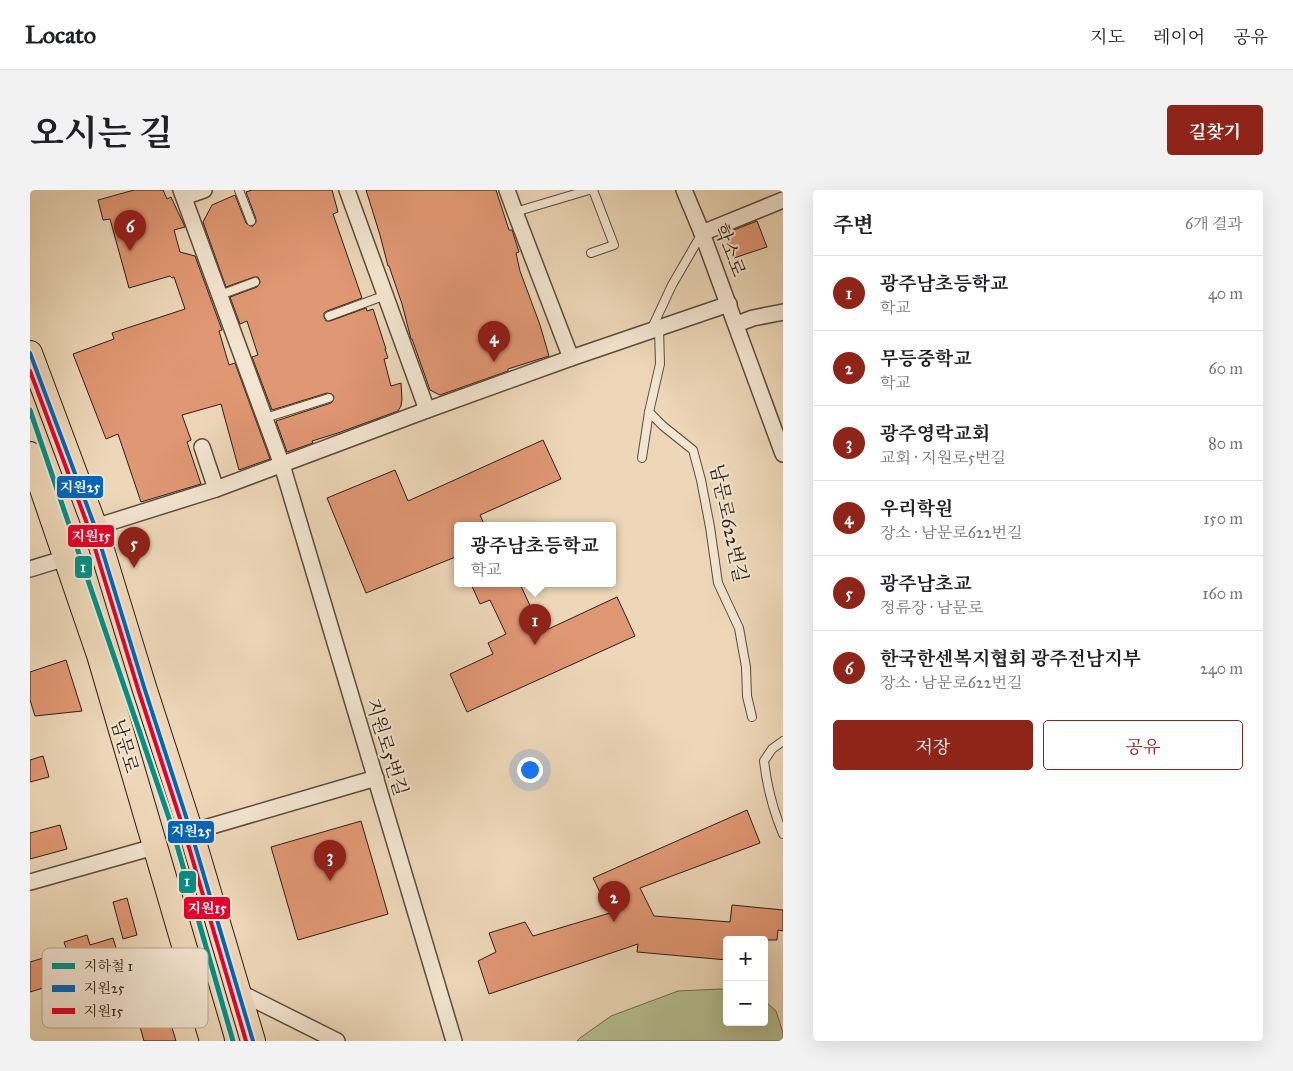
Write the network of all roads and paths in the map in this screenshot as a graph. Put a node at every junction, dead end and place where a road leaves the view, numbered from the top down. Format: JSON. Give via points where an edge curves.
{"nodes":[{"id":1,"x":204,"y":190,"type":"edge"},
{"id":2,"x":239,"y":190,"type":"edge"},
{"id":3,"x":347,"y":190,"type":"edge"},
{"id":4,"x":507,"y":190,"type":"edge"},
{"id":5,"x":589,"y":190,"type":"edge"},
{"id":6,"x":593,"y":190,"type":"edge"},
{"id":7,"x":684,"y":190,"type":"edge"},
{"id":8,"x":182,"y":194,"type":"edge"},
{"id":9,"x":783,"y":200,"type":"edge"},
{"id":10,"x":514,"y":212,"type":"junction"},
{"id":11,"x":251,"y":221,"type":"dead end"},
{"id":12,"x":702,"y":233,"type":"junction"},
{"id":13,"x":591,"y":253,"type":"dead end"},
{"id":14,"x":255,"y":282,"type":"dead end"},
{"id":15,"x":220,"y":295,"type":"junction"},
{"id":16,"x":386,"y":295,"type":"junction"},
{"id":17,"x":728,"y":304,"type":"junction"},
{"id":18,"x":783,"y":312,"type":"edge"},
{"id":19,"x":329,"y":316,"type":"dead end"},
{"id":20,"x":737,"y":324,"type":"junction"},
{"id":21,"x":655,"y":329,"type":"junction"},
{"id":22,"x":30,"y":353,"type":"edge"},
{"id":23,"x":571,"y":358,"type":"junction"},
{"id":24,"x":329,"y":398,"type":"dead end"},
{"id":25,"x":427,"y":410,"type":"junction"},
{"id":26,"x":649,"y":412,"type":"junction"},
{"id":27,"x":265,"y":418,"type":"junction"},
{"id":28,"x":202,"y":447,"type":"dead end"},
{"id":29,"x":30,"y":454,"type":"edge"},
{"id":30,"x":783,"y":454,"type":"edge"},
{"id":31,"x":642,"y":458,"type":"dead end"},
{"id":32,"x":282,"y":465,"type":"junction"},
{"id":33,"x":216,"y":489,"type":"junction"},
{"id":34,"x":95,"y":528,"type":"junction"},
{"id":35,"x":66,"y":558,"type":"junction"},
{"id":36,"x":30,"y":569,"type":"edge"},
{"id":37,"x":752,"y":717,"type":"dead end"},
{"id":38,"x":783,"y":742,"type":"edge"},
{"id":39,"x":376,"y":778,"type":"junction"},
{"id":40,"x":191,"y":832,"type":"junction"},
{"id":41,"x":783,"y":834,"type":"edge"},
{"id":42,"x":154,"y":847,"type":"junction"},
{"id":43,"x":30,"y":882,"type":"edge"},
{"id":44,"x":184,"y":948,"type":"edge"},
{"id":45,"x":237,"y":992,"type":"junction"},
{"id":46,"x":208,"y":1028,"type":"edge"},
{"id":47,"x":212,"y":1041,"type":"edge"},
{"id":48,"x":252,"y":1041,"type":"edge"},
{"id":49,"x":337,"y":1041,"type":"edge"},
{"id":50,"x":454,"y":1041,"type":"edge"}],
"edges":[{"from":1,"to":8,"type":"street"},
{"from":2,"to":11,"type":"lane"},
{"from":3,"to":16,"type":"street"},
{"from":4,"to":10,"type":"street"},
{"from":5,"to":10,"type":"lane"},
{"from":6,"to":13,"type":"lane","via":[[614,245]]},
{"from":7,"to":12,"type":"street","name":"학소로"},
{"from":8,"to":15,"type":"street"},
{"from":9,"to":12,"type":"street"},
{"from":10,"to":23,"type":"street"},
{"from":12,"to":17,"type":"street","name":"학소로"},
{"from":12,"to":21,"type":"lane","via":[[672,285]]},
{"from":14,"to":15,"type":"lane"},
{"from":15,"to":27,"type":"street"},
{"from":16,"to":19,"type":"lane"},
{"from":16,"to":25,"type":"street"},
{"from":17,"to":20,"type":"street","name":"학소로"},
{"from":17,"to":21,"type":"street"},
{"from":18,"to":20,"type":"street"},
{"from":20,"to":30,"type":"street","name":"학소로"},
{"from":21,"to":23,"type":"street"},
{"from":21,"to":26,"type":"lane","via":[[660,364]]},
{"from":22,"to":34,"type":"main road","name":"남문로"},
{"from":23,"to":25,"type":"street"},
{"from":24,"to":27,"type":"lane"},
{"from":25,"to":32,"type":"street"},
{"from":26,"to":31,"type":"lane"},
{"from":26,"to":37,"type":"lane","name":"남문로622번길","via":[[693,450],[718,583],[739,628]]},
{"from":27,"to":32,"type":"street"},
{"from":28,"to":33,"type":"street"},
{"from":29,"to":35,"type":"main road","name":"남문로"},
{"from":32,"to":33,"type":"street"},
{"from":32,"to":39,"type":"street","name":"지원로5번길"},
{"from":33,"to":34,"type":"street"},
{"from":34,"to":40,"type":"main road","name":"남문로"},
{"from":35,"to":36,"type":"street"},
{"from":35,"to":42,"type":"main road","name":"남문로","via":[[99,655]]},
{"from":38,"to":41,"type":"lane","via":[[772,749],[764,762],[768,788]]},
{"from":39,"to":40,"type":"street"},
{"from":39,"to":50,"type":"street","name":"지원로5번길"},
{"from":40,"to":45,"type":"main road","name":"남문로"},
{"from":42,"to":43,"type":"street"},
{"from":42,"to":44,"type":"main road","name":"남문로"},
{"from":45,"to":48,"type":"main road","name":"남문로"},
{"from":45,"to":49,"type":"street"},
{"from":46,"to":47,"type":"main road","name":"남문로"}]}
